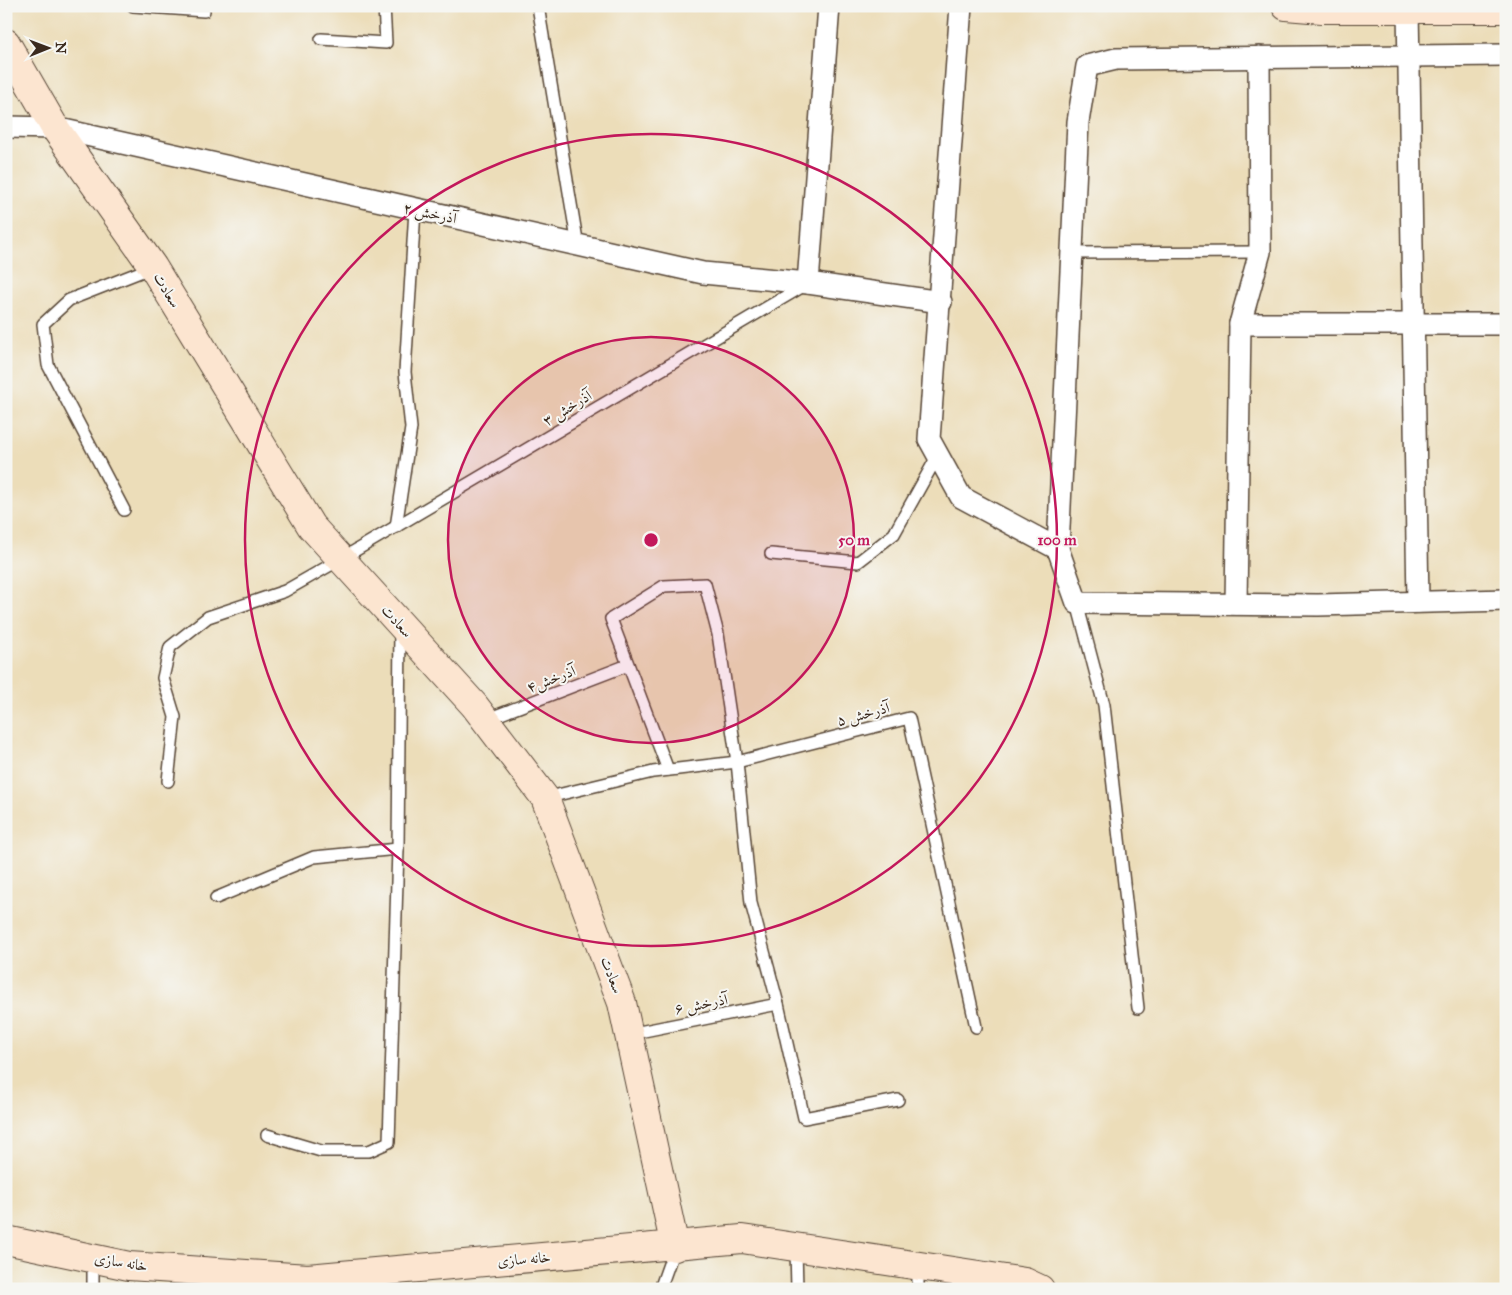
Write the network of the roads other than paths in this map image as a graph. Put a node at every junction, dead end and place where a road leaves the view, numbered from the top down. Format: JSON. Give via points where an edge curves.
{"nodes":[{"id":1,"x":133,"y":6,"type":"edge"},
{"id":2,"x":384,"y":6,"type":"edge"},
{"id":3,"x":538,"y":6,"type":"edge"},
{"id":4,"x":829,"y":6,"type":"edge"},
{"id":5,"x":961,"y":6,"type":"edge"},
{"id":6,"x":1286,"y":6,"type":"edge"},
{"id":7,"x":1408,"y":9,"type":"junction"},
{"id":8,"x":1506,"y":9,"type":"edge"},
{"id":9,"x":204,"y":11,"type":"dead end"},
{"id":10,"x":321,"y":39,"type":"dead end"},
{"id":11,"x":6,"y":43,"type":"edge"},
{"id":12,"x":1506,"y":55,"type":"edge"},
{"id":13,"x":1409,"y":56,"type":"junction"},
{"id":14,"x":1259,"y":57,"type":"junction"},
{"id":15,"x":6,"y":127,"type":"edge"},
{"id":16,"x":55,"y":128,"type":"junction"},
{"id":17,"x":415,"y":210,"type":"junction"},
{"id":18,"x":578,"y":246,"type":"junction"},
{"id":19,"x":1260,"y":252,"type":"junction"},
{"id":20,"x":1072,"y":253,"type":"junction"},
{"id":21,"x":153,"y":266,"type":"junction"},
{"id":22,"x":808,"y":283,"type":"junction"},
{"id":23,"x":940,"y":302,"type":"junction"},
{"id":24,"x":1240,"y":324,"type":"junction"},
{"id":25,"x":1414,"y":324,"type":"junction"},
{"id":26,"x":1506,"y":324,"type":"edge"},
{"id":27,"x":938,"y":455,"type":"junction"},
{"id":28,"x":124,"y":510,"type":"dead end"},
{"id":29,"x":396,"y":527,"type":"junction"},
{"id":30,"x":1058,"y":548,"type":"junction"},
{"id":31,"x":770,"y":554,"type":"dead end"},
{"id":32,"x":341,"y":560,"type":"junction"},
{"id":33,"x":1506,"y":600,"type":"edge"},
{"id":34,"x":1418,"y":602,"type":"junction"},
{"id":35,"x":1077,"y":603,"type":"junction"},
{"id":36,"x":1236,"y":604,"type":"junction"},
{"id":37,"x":400,"y":624,"type":"junction"},
{"id":38,"x":628,"y":665,"type":"junction"},
{"id":39,"x":485,"y":720,"type":"junction"},
{"id":40,"x":737,"y":762,"type":"junction"},
{"id":41,"x":668,"y":770,"type":"junction"},
{"id":42,"x":168,"y":781,"type":"dead end"},
{"id":43,"x":545,"y":798,"type":"junction"},
{"id":44,"x":398,"y":849,"type":"junction"},
{"id":45,"x":216,"y":898,"type":"dead end"},
{"id":46,"x":778,"y":1004,"type":"junction"},
{"id":47,"x":1138,"y":1008,"type":"dead end"},
{"id":48,"x":976,"y":1026,"type":"dead end"},
{"id":49,"x":629,"y":1034,"type":"junction"},
{"id":50,"x":898,"y":1100,"type":"dead end"},
{"id":51,"x":267,"y":1135,"type":"dead end"},
{"id":52,"x":6,"y":1240,"type":"edge"},
{"id":53,"x":674,"y":1247,"type":"junction"},
{"id":54,"x":796,"y":1248,"type":"junction"},
{"id":55,"x":93,"y":1258,"type":"junction"},
{"id":56,"x":918,"y":1277,"type":"edge"},
{"id":57,"x":367,"y":1281,"type":"edge"},
{"id":58,"x":308,"y":1283,"type":"edge"},
{"id":59,"x":93,"y":1289,"type":"edge"},
{"id":60,"x":660,"y":1289,"type":"edge"},
{"id":61,"x":797,"y":1289,"type":"edge"},
{"id":62,"x":1040,"y":1289,"type":"edge"}],
"edges":[{"from":1,"to":9,"type":"lane"},
{"from":2,"to":10,"type":"lane","via":[[386,43]]},
{"from":3,"to":18,"type":"lane"},
{"from":4,"to":22,"type":"street"},
{"from":5,"to":23,"type":"street"},
{"from":6,"to":7,"type":"street"},
{"from":7,"to":8,"type":"street"},
{"from":7,"to":13,"type":"street"},
{"from":11,"to":16,"type":"street","name":"سعادت"},
{"from":12,"to":13,"type":"street"},
{"from":13,"to":14,"type":"street"},
{"from":13,"to":25,"type":"street"},
{"from":14,"to":19,"type":"street"},
{"from":14,"to":20,"type":"street","via":[[1116,59],[1087,66],[1078,122]]},
{"from":15,"to":16,"type":"street","name":"آذرخش ۲"},
{"from":16,"to":17,"type":"street","name":"آذرخش ۲"},
{"from":16,"to":21,"type":"street","name":"سعادت"},
{"from":17,"to":18,"type":"street","name":"آذرخش ۲"},
{"from":17,"to":29,"type":"lane","via":[[405,372],[411,428]]},
{"from":18,"to":22,"type":"street","name":"آذرخش ۲","via":[[704,273]]},
{"from":19,"to":20,"type":"lane"},
{"from":19,"to":24,"type":"street"},
{"from":20,"to":30,"type":"street"},
{"from":21,"to":28,"type":"lane","via":[[69,300],[43,324],[48,365]]},
{"from":21,"to":32,"type":"street","name":"سعادت","via":[[311,526]]},
{"from":22,"to":23,"type":"street","name":"آذرخش ۲"},
{"from":22,"to":29,"type":"lane","name":"آذرخش ۳"},
{"from":23,"to":27,"type":"street","via":[[929,439]]},
{"from":24,"to":25,"type":"street"},
{"from":24,"to":36,"type":"street"},
{"from":25,"to":26,"type":"street"},
{"from":25,"to":34,"type":"street"},
{"from":27,"to":30,"type":"street","via":[[961,497]]},
{"from":27,"to":31,"type":"lane","via":[[894,534],[858,562]]},
{"from":29,"to":32,"type":"lane","name":"آذرخش ۳"},
{"from":30,"to":35,"type":"street"},
{"from":32,"to":37,"type":"street","name":"سعادت"},
{"from":32,"to":42,"type":"lane","name":"آذرخش ۳","via":[[285,591],[208,617],[170,646],[163,678],[176,717]]},
{"from":33,"to":34,"type":"street"},
{"from":34,"to":36,"type":"street"},
{"from":35,"to":36,"type":"street"},
{"from":35,"to":47,"type":"lane","via":[[1104,705]]},
{"from":37,"to":39,"type":"street","name":"سعادت"},
{"from":37,"to":44,"type":"lane"},
{"from":38,"to":39,"type":"lane","name":"آذرخش۴"},
{"from":38,"to":40,"type":"lane","via":[[611,619],[664,586],[705,584],[718,634]]},
{"from":38,"to":41,"type":"lane"},
{"from":39,"to":43,"type":"street","name":"سعادت"},
{"from":40,"to":41,"type":"lane","name":"آذرخش ۵"},
{"from":40,"to":46,"type":"lane","via":[[751,903]]},
{"from":40,"to":48,"type":"lane","name":"آذرخش ۵","via":[[909,718]]},
{"from":41,"to":43,"type":"lane","name":"آذرخش ۵"},
{"from":43,"to":49,"type":"street","name":"سعادت","via":[[622,1003]]},
{"from":44,"to":45,"type":"lane","via":[[314,857]]},
{"from":44,"to":51,"type":"lane","via":[[389,1142],[369,1152],[321,1151]]},
{"from":46,"to":49,"type":"lane","name":"آذرخش ۶"},
{"from":46,"to":50,"type":"lane","via":[[804,1118]]},
{"from":49,"to":53,"type":"street","name":"سعادت"},
{"from":52,"to":55,"type":"street","name":"خانه سازی"},
{"from":53,"to":54,"type":"street","name":"خانه سازی","via":[[742,1239]]},
{"from":53,"to":57,"type":"street","name":"خانه سازی"},
{"from":53,"to":60,"type":"lane"},
{"from":54,"to":56,"type":"street","name":"خانه سازی"},
{"from":54,"to":61,"type":"lane"},
{"from":55,"to":58,"type":"street","name":"خانه سازی","via":[[129,1266]]},
{"from":55,"to":59,"type":"lane"},
{"from":56,"to":62,"type":"street","name":"خانه سازی","via":[[1025,1282]]},
{"from":57,"to":58,"type":"street","name":"خانه سازی"}]}
